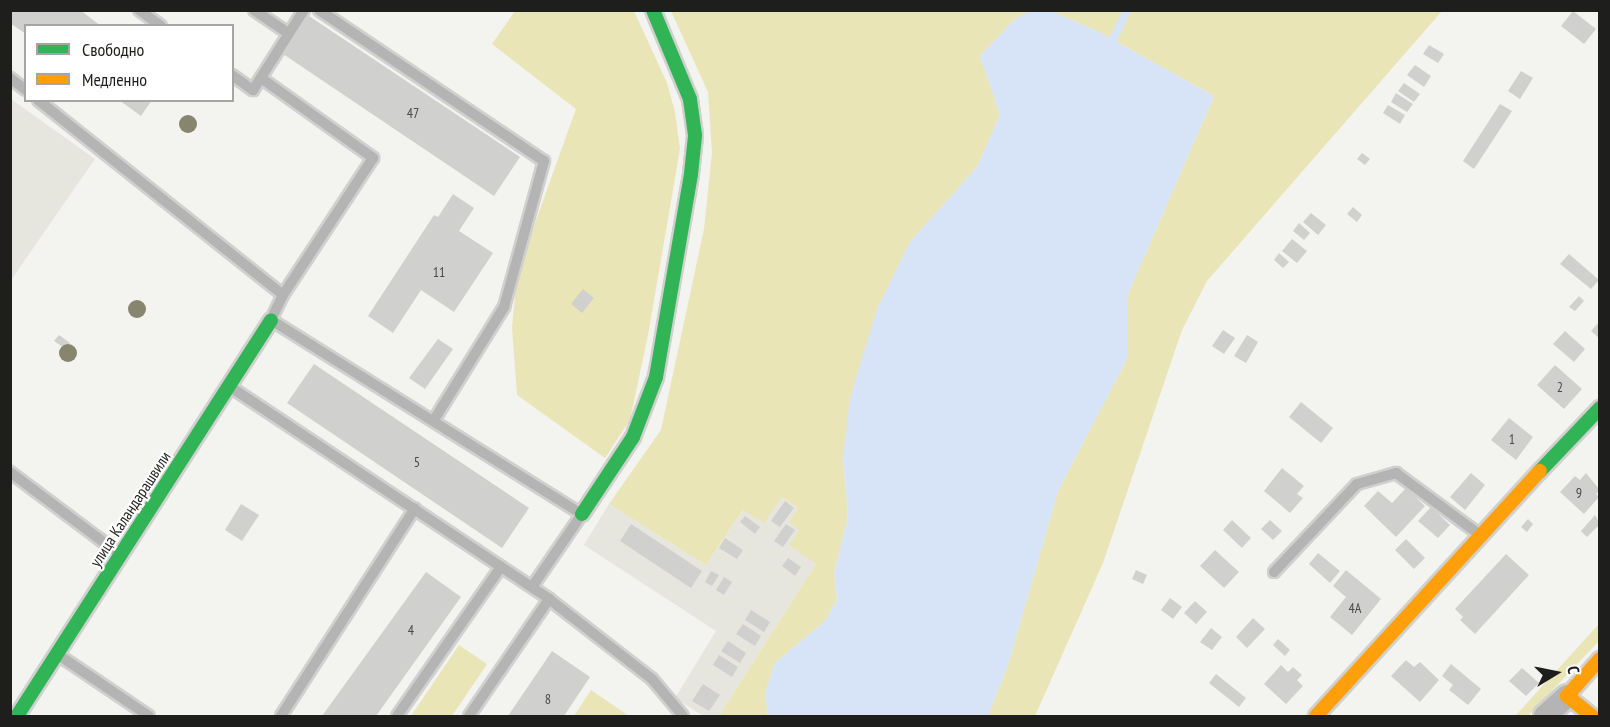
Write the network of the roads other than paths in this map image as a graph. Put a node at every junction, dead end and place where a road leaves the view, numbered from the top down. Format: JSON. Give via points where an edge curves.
{"nodes":[{"id":1,"x":139,"y":10,"type":"edge"},
{"id":2,"x":254,"y":10,"type":"edge"},
{"id":3,"x":304,"y":10,"type":"edge"},
{"id":4,"x":319,"y":10,"type":"edge"},
{"id":5,"x":653,"y":10,"type":"edge"},
{"id":6,"x":158,"y":24,"type":"edge"},
{"id":7,"x":288,"y":33,"type":"junction"},
{"id":8,"x":234,"y":76,"type":"edge"},
{"id":9,"x":10,"y":78,"type":"edge"},
{"id":10,"x":261,"y":78,"type":"junction"},
{"id":11,"x":24,"y":88,"type":"edge"},
{"id":12,"x":41,"y":102,"type":"edge"},
{"id":13,"x":283,"y":295,"type":"junction"},
{"id":14,"x":271,"y":320,"type":"junction"},
{"id":15,"x":229,"y":386,"type":"junction"},
{"id":16,"x":1599,"y":408,"type":"edge"},
{"id":17,"x":434,"y":420,"type":"junction"},
{"id":18,"x":10,"y":472,"type":"edge"},
{"id":19,"x":415,"y":508,"type":"junction"},
{"id":20,"x":582,"y":514,"type":"junction"},
{"id":21,"x":1479,"y":534,"type":"junction"},
{"id":22,"x":120,"y":555,"type":"junction"},
{"id":23,"x":501,"y":567,"type":"junction"},
{"id":24,"x":1274,"y":572,"type":"dead end"},
{"id":25,"x":532,"y":587,"type":"junction"},
{"id":26,"x":549,"y":599,"type":"junction"},
{"id":27,"x":57,"y":654,"type":"junction"},
{"id":28,"x":1599,"y":659,"type":"edge"},
{"id":29,"x":1567,"y":696,"type":"junction"},
{"id":30,"x":17,"y":717,"type":"edge"},
{"id":31,"x":149,"y":717,"type":"edge"},
{"id":32,"x":281,"y":717,"type":"edge"},
{"id":33,"x":397,"y":717,"type":"edge"},
{"id":34,"x":469,"y":717,"type":"edge"},
{"id":35,"x":683,"y":717,"type":"edge"},
{"id":36,"x":1316,"y":717,"type":"edge"},
{"id":37,"x":1545,"y":717,"type":"edge"},
{"id":38,"x":1592,"y":717,"type":"edge"}],
"edges":[{"from":1,"to":6,"type":"lane"},
{"from":2,"to":7,"type":"lane"},
{"from":3,"to":7,"type":"lane"},
{"from":4,"to":17,"type":"lane","via":[[544,161],[504,307]]},
{"from":5,"to":20,"type":"street","via":[[690,99],[695,135],[692,174],[656,377],[633,437]]},
{"from":7,"to":10,"type":"lane"},
{"from":8,"to":10,"type":"lane","via":[[253,90]]},
{"from":9,"to":11,"type":"lane"},
{"from":10,"to":13,"type":"lane","via":[[373,158]]},
{"from":12,"to":13,"type":"lane"},
{"from":13,"to":14,"type":"lane"},
{"from":14,"to":15,"type":"street","name":"улица Каландарашвили"},
{"from":14,"to":17,"type":"lane"},
{"from":15,"to":19,"type":"lane"},
{"from":15,"to":22,"type":"street","name":"улица Каландарашвили"},
{"from":16,"to":21,"type":"street"},
{"from":17,"to":20,"type":"lane"},
{"from":18,"to":22,"type":"lane"},
{"from":19,"to":23,"type":"lane"},
{"from":19,"to":32,"type":"lane"},
{"from":20,"to":25,"type":"lane"},
{"from":21,"to":24,"type":"lane","via":[[1396,473],[1357,484]]},
{"from":21,"to":36,"type":"street"},
{"from":22,"to":27,"type":"street","name":"улица Каландарашвили"},
{"from":23,"to":25,"type":"lane"},
{"from":23,"to":33,"type":"lane"},
{"from":25,"to":26,"type":"lane"},
{"from":26,"to":34,"type":"lane"},
{"from":26,"to":35,"type":"lane","via":[[652,679]]},
{"from":27,"to":30,"type":"street","name":"улица Каландарашвили"},
{"from":27,"to":31,"type":"lane"},
{"from":28,"to":29,"type":"street"},
{"from":29,"to":37,"type":"street"},
{"from":29,"to":38,"type":"street"}]}
